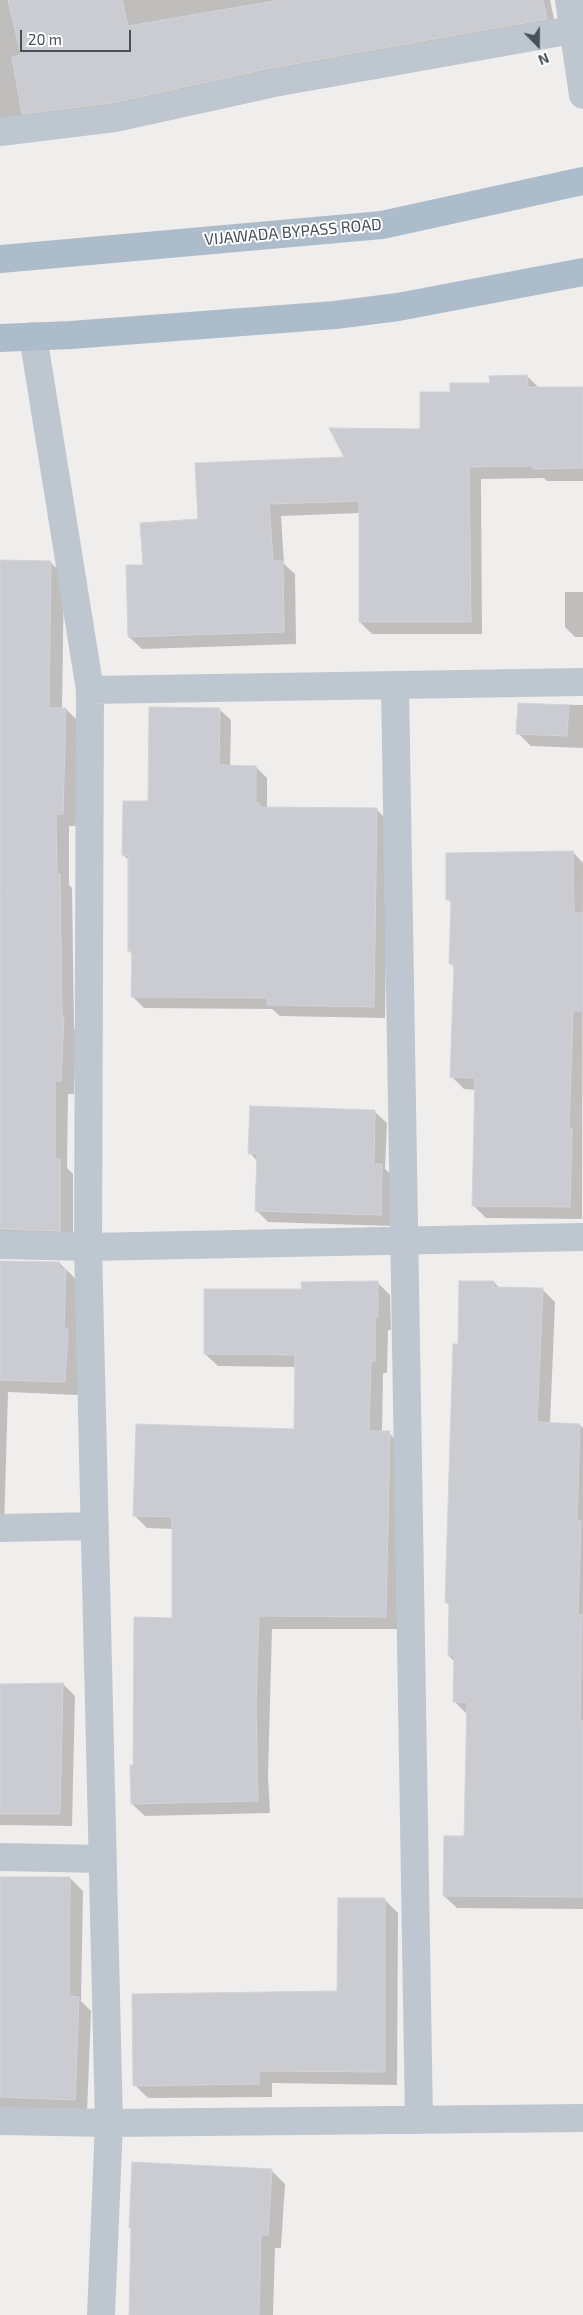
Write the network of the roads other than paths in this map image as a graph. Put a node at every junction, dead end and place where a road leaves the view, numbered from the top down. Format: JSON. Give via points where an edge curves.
{"nodes":[{"id":1,"x":569,"y":0,"type":"edge"},
{"id":2,"x":578,"y":29,"type":"edge"},
{"id":3,"x":583,"y":95,"type":"edge"},
{"id":4,"x":0,"y":132,"type":"edge"},
{"id":5,"x":583,"y":182,"type":"edge"},
{"id":6,"x":0,"y":259,"type":"edge"},
{"id":7,"x":583,"y":272,"type":"edge"},
{"id":8,"x":33,"y":336,"type":"junction"},
{"id":9,"x":0,"y":338,"type":"edge"},
{"id":10,"x":583,"y":682,"type":"edge"},
{"id":11,"x":395,"y":686,"type":"junction"},
{"id":12,"x":90,"y":690,"type":"junction"},
{"id":13,"x":583,"y":1237,"type":"edge"},
{"id":14,"x":404,"y":1240,"type":"junction"},
{"id":15,"x":0,"y":1245,"type":"edge"},
{"id":16,"x":88,"y":1247,"type":"junction"},
{"id":17,"x":95,"y":1526,"type":"junction"},
{"id":18,"x":0,"y":1528,"type":"edge"},
{"id":19,"x":0,"y":1857,"type":"edge"},
{"id":20,"x":103,"y":1859,"type":"junction"},
{"id":21,"x":583,"y":2118,"type":"edge"},
{"id":22,"x":418,"y":2120,"type":"junction"},
{"id":23,"x":0,"y":2122,"type":"edge"},
{"id":24,"x":109,"y":2122,"type":"junction"},
{"id":25,"x":102,"y":2315,"type":"edge"}],
"edges":[{"from":1,"to":2,"type":"street"},
{"from":2,"to":3,"type":"street"},
{"from":2,"to":4,"type":"street","via":[[274,83],[115,118]]},
{"from":5,"to":6,"type":"main road","name":"VIJAWADA BYPASS ROAD","via":[[382,225]]},
{"from":7,"to":8,"type":"main road","via":[[398,307],[335,315]]},
{"from":8,"to":9,"type":"main road"},
{"from":8,"to":12,"type":"street"},
{"from":10,"to":11,"type":"street"},
{"from":11,"to":12,"type":"street"},
{"from":11,"to":14,"type":"street"},
{"from":12,"to":16,"type":"street"},
{"from":13,"to":14,"type":"street"},
{"from":14,"to":16,"type":"street"},
{"from":14,"to":22,"type":"street"},
{"from":15,"to":16,"type":"street"},
{"from":16,"to":17,"type":"street"},
{"from":17,"to":18,"type":"street"},
{"from":17,"to":20,"type":"street"},
{"from":19,"to":20,"type":"street"},
{"from":20,"to":24,"type":"street"},
{"from":21,"to":22,"type":"street"},
{"from":22,"to":24,"type":"street"},
{"from":23,"to":24,"type":"street"},
{"from":24,"to":25,"type":"street"}]}
